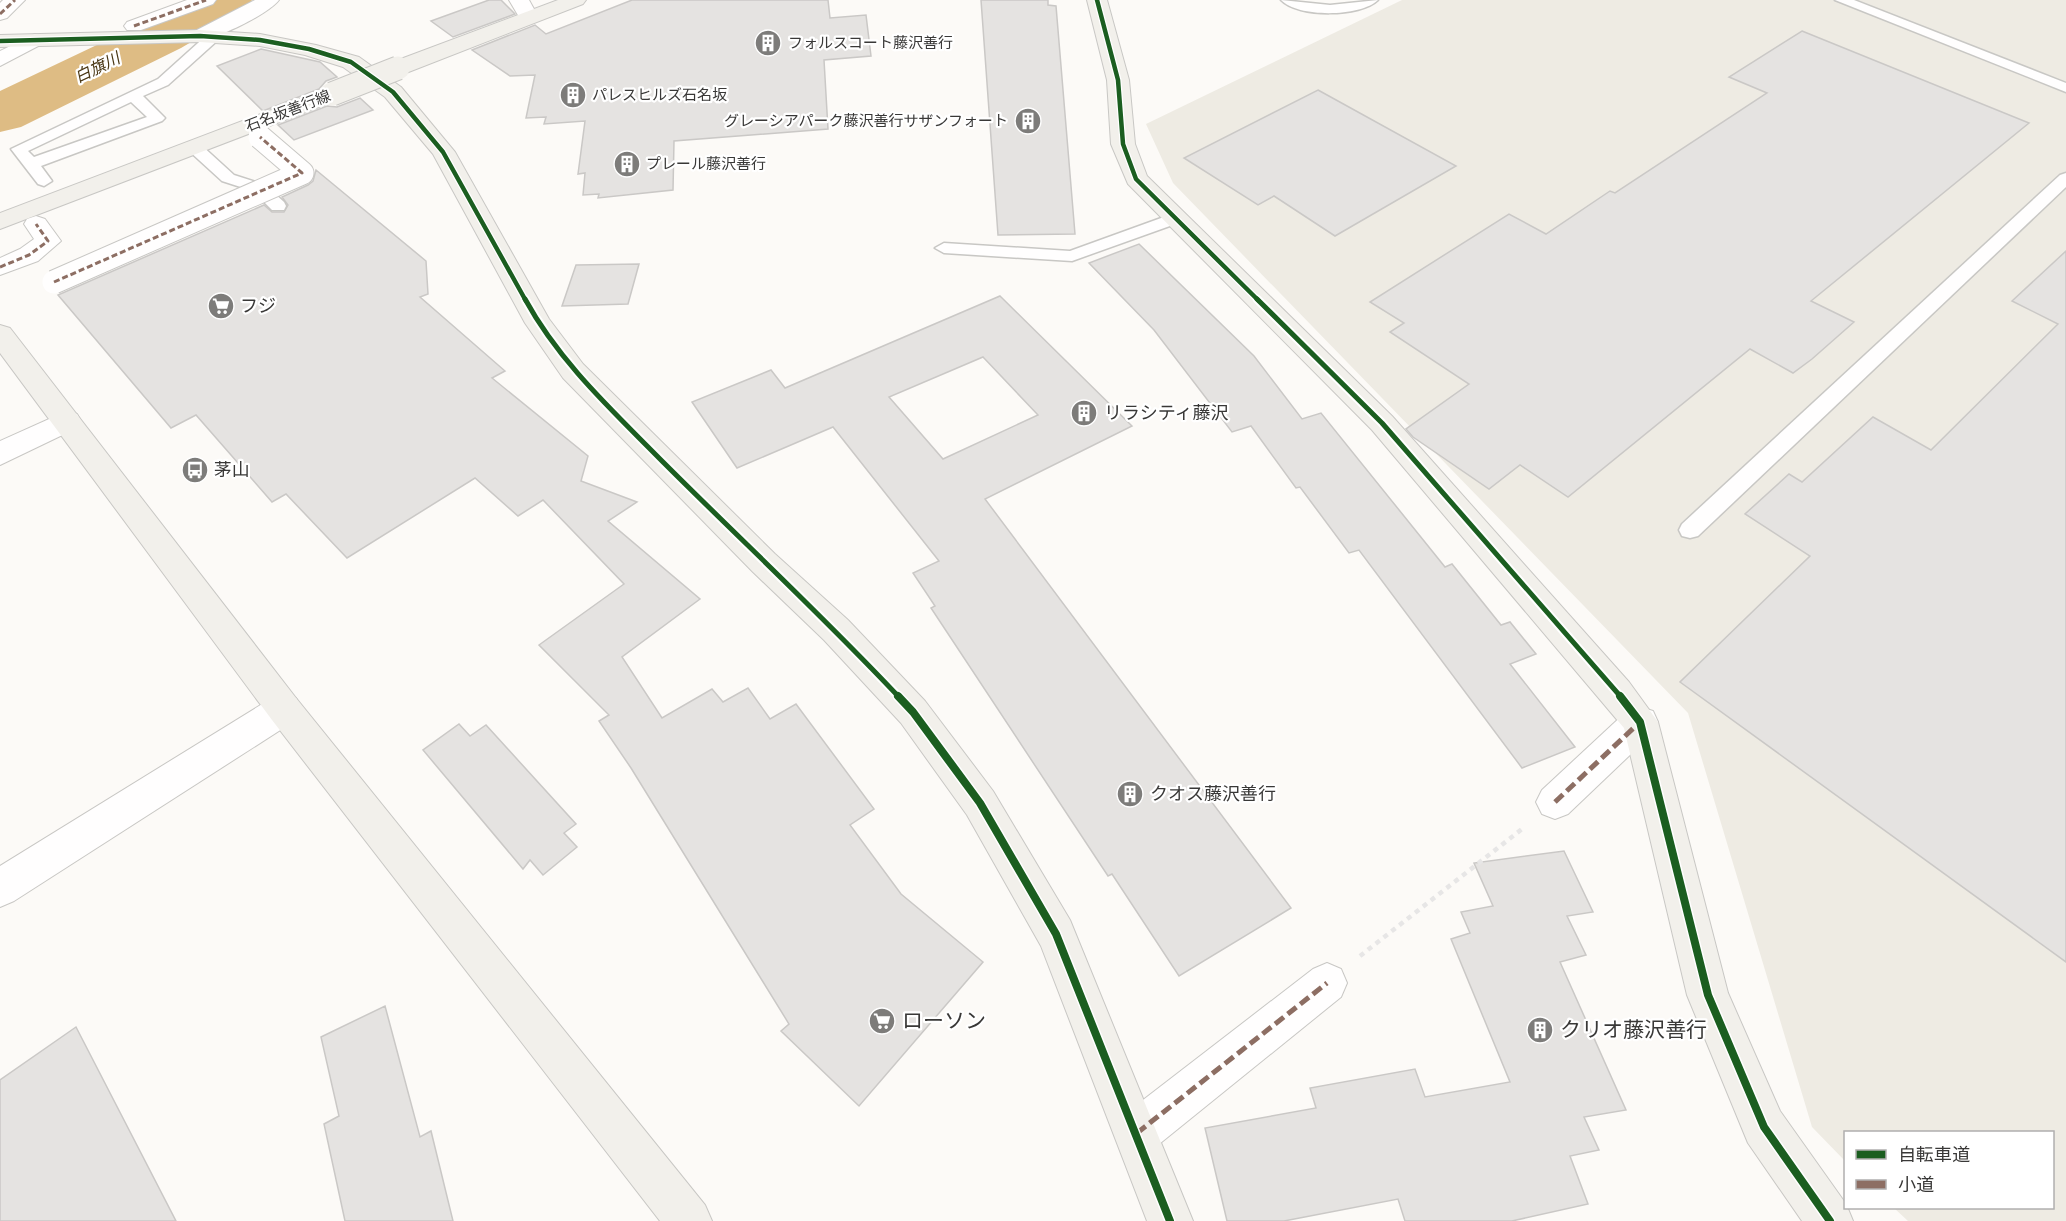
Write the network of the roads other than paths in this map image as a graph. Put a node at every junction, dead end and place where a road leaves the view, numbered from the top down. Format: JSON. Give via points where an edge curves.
{"nodes":[{"id":1,"x":15,"y":0,"type":"edge"},
{"id":2,"x":206,"y":0,"type":"edge"},
{"id":3,"x":268,"y":0,"type":"edge"},
{"id":4,"x":576,"y":0,"type":"edge"},
{"id":5,"x":1097,"y":0,"type":"edge"},
{"id":6,"x":1288,"y":0,"type":"edge"},
{"id":7,"x":1371,"y":0,"type":"edge"},
{"id":8,"x":1842,"y":0,"type":"edge"},
{"id":9,"x":524,"y":9,"type":"edge"},
{"id":10,"x":0,"y":14,"type":"edge"},
{"id":11,"x":139,"y":32,"type":"junction"},
{"id":12,"x":206,"y":37,"type":"junction"},
{"id":13,"x":35,"y":40,"type":"junction"},
{"id":14,"x":0,"y":41,"type":"edge"},
{"id":15,"x":0,"y":60,"type":"edge"},
{"id":16,"x":2066,"y":88,"type":"edge"},
{"id":17,"x":133,"y":95,"type":"junction"},
{"id":18,"x":260,"y":137,"type":"dead end"},
{"id":19,"x":194,"y":147,"type":"junction"},
{"id":20,"x":31,"y":164,"type":"junction"},
{"id":21,"x":2066,"y":178,"type":"edge"},
{"id":22,"x":44,"y":181,"type":"dead end"},
{"id":23,"x":279,"y":206,"type":"dead end"},
{"id":24,"x":1175,"y":218,"type":"junction"},
{"id":25,"x":0,"y":222,"type":"edge"},
{"id":26,"x":36,"y":224,"type":"dead end"},
{"id":27,"x":944,"y":248,"type":"dead end"},
{"id":28,"x":0,"y":267,"type":"edge"},
{"id":29,"x":54,"y":282,"type":"dead end"},
{"id":30,"x":0,"y":333,"type":"edge"},
{"id":31,"x":67,"y":421,"type":"junction"},
{"id":32,"x":0,"y":454,"type":"edge"},
{"id":33,"x":1690,"y":530,"type":"dead end"},
{"id":34,"x":284,"y":709,"type":"junction"},
{"id":35,"x":1640,"y":722,"type":"junction"},
{"id":36,"x":1555,"y":802,"type":"road end"},
{"id":37,"x":0,"y":888,"type":"edge"},
{"id":38,"x":1327,"y":983,"type":"road end"},
{"id":39,"x":1137,"y":1133,"type":"junction"},
{"id":40,"x":689,"y":1221,"type":"edge"},
{"id":41,"x":1170,"y":1221,"type":"edge"},
{"id":42,"x":1830,"y":1221,"type":"edge"}],
"edges":[{"from":1,"to":10,"type":"street"},
{"from":2,"to":11,"type":"street"},
{"from":3,"to":12,"type":"street"},
{"from":4,"to":9,"type":"street","name":"石名坂善行線"},
{"from":5,"to":24,"type":"street","via":[[1118,80],[1123,144],[1136,179]]},
{"from":6,"to":7,"type":"lane","via":[[1328,9]]},
{"from":8,"to":16,"type":"lane"},
{"from":9,"to":19,"type":"street","name":"石名坂善行線","bridge":true,"via":[[398,68]]},
{"from":11,"to":12,"type":"street"},
{"from":11,"to":13,"type":"street"},
{"from":12,"to":17,"type":"lane","via":[[163,82]]},
{"from":12,"to":39,"type":"street","via":[[260,40],[351,62],[393,92],[423,126],[454,170],[538,323],[573,371],[836,630],[913,712],[980,803],[1056,934]]},
{"from":13,"to":14,"type":"street"},
{"from":13,"to":15,"type":"street"},
{"from":17,"to":20,"type":"lane","via":[[19,150]]},
{"from":17,"to":20,"type":"lane","via":[[157,118]]},
{"from":18,"to":29,"type":"street","bridge":true,"via":[[302,173]]},
{"from":19,"to":23,"type":"lane","via":[[228,178],[259,188]]},
{"from":19,"to":25,"type":"street","name":"石名坂善行線"},
{"from":20,"to":22,"type":"lane"},
{"from":21,"to":33,"type":"lane"},
{"from":24,"to":27,"type":"lane","via":[[1072,256]]},
{"from":24,"to":35,"type":"street","via":[[1382,423]]},
{"from":26,"to":28,"type":"street","via":[[48,241],[29,255]]},
{"from":30,"to":31,"type":"street"},
{"from":31,"to":32,"type":"street"},
{"from":31,"to":34,"type":"street"},
{"from":34,"to":37,"type":"street"},
{"from":34,"to":40,"type":"street"},
{"from":35,"to":36,"type":"street"},
{"from":35,"to":42,"type":"street","via":[[1708,995],[1764,1127]]},
{"from":38,"to":39,"type":"street"},
{"from":39,"to":41,"type":"street"}]}
